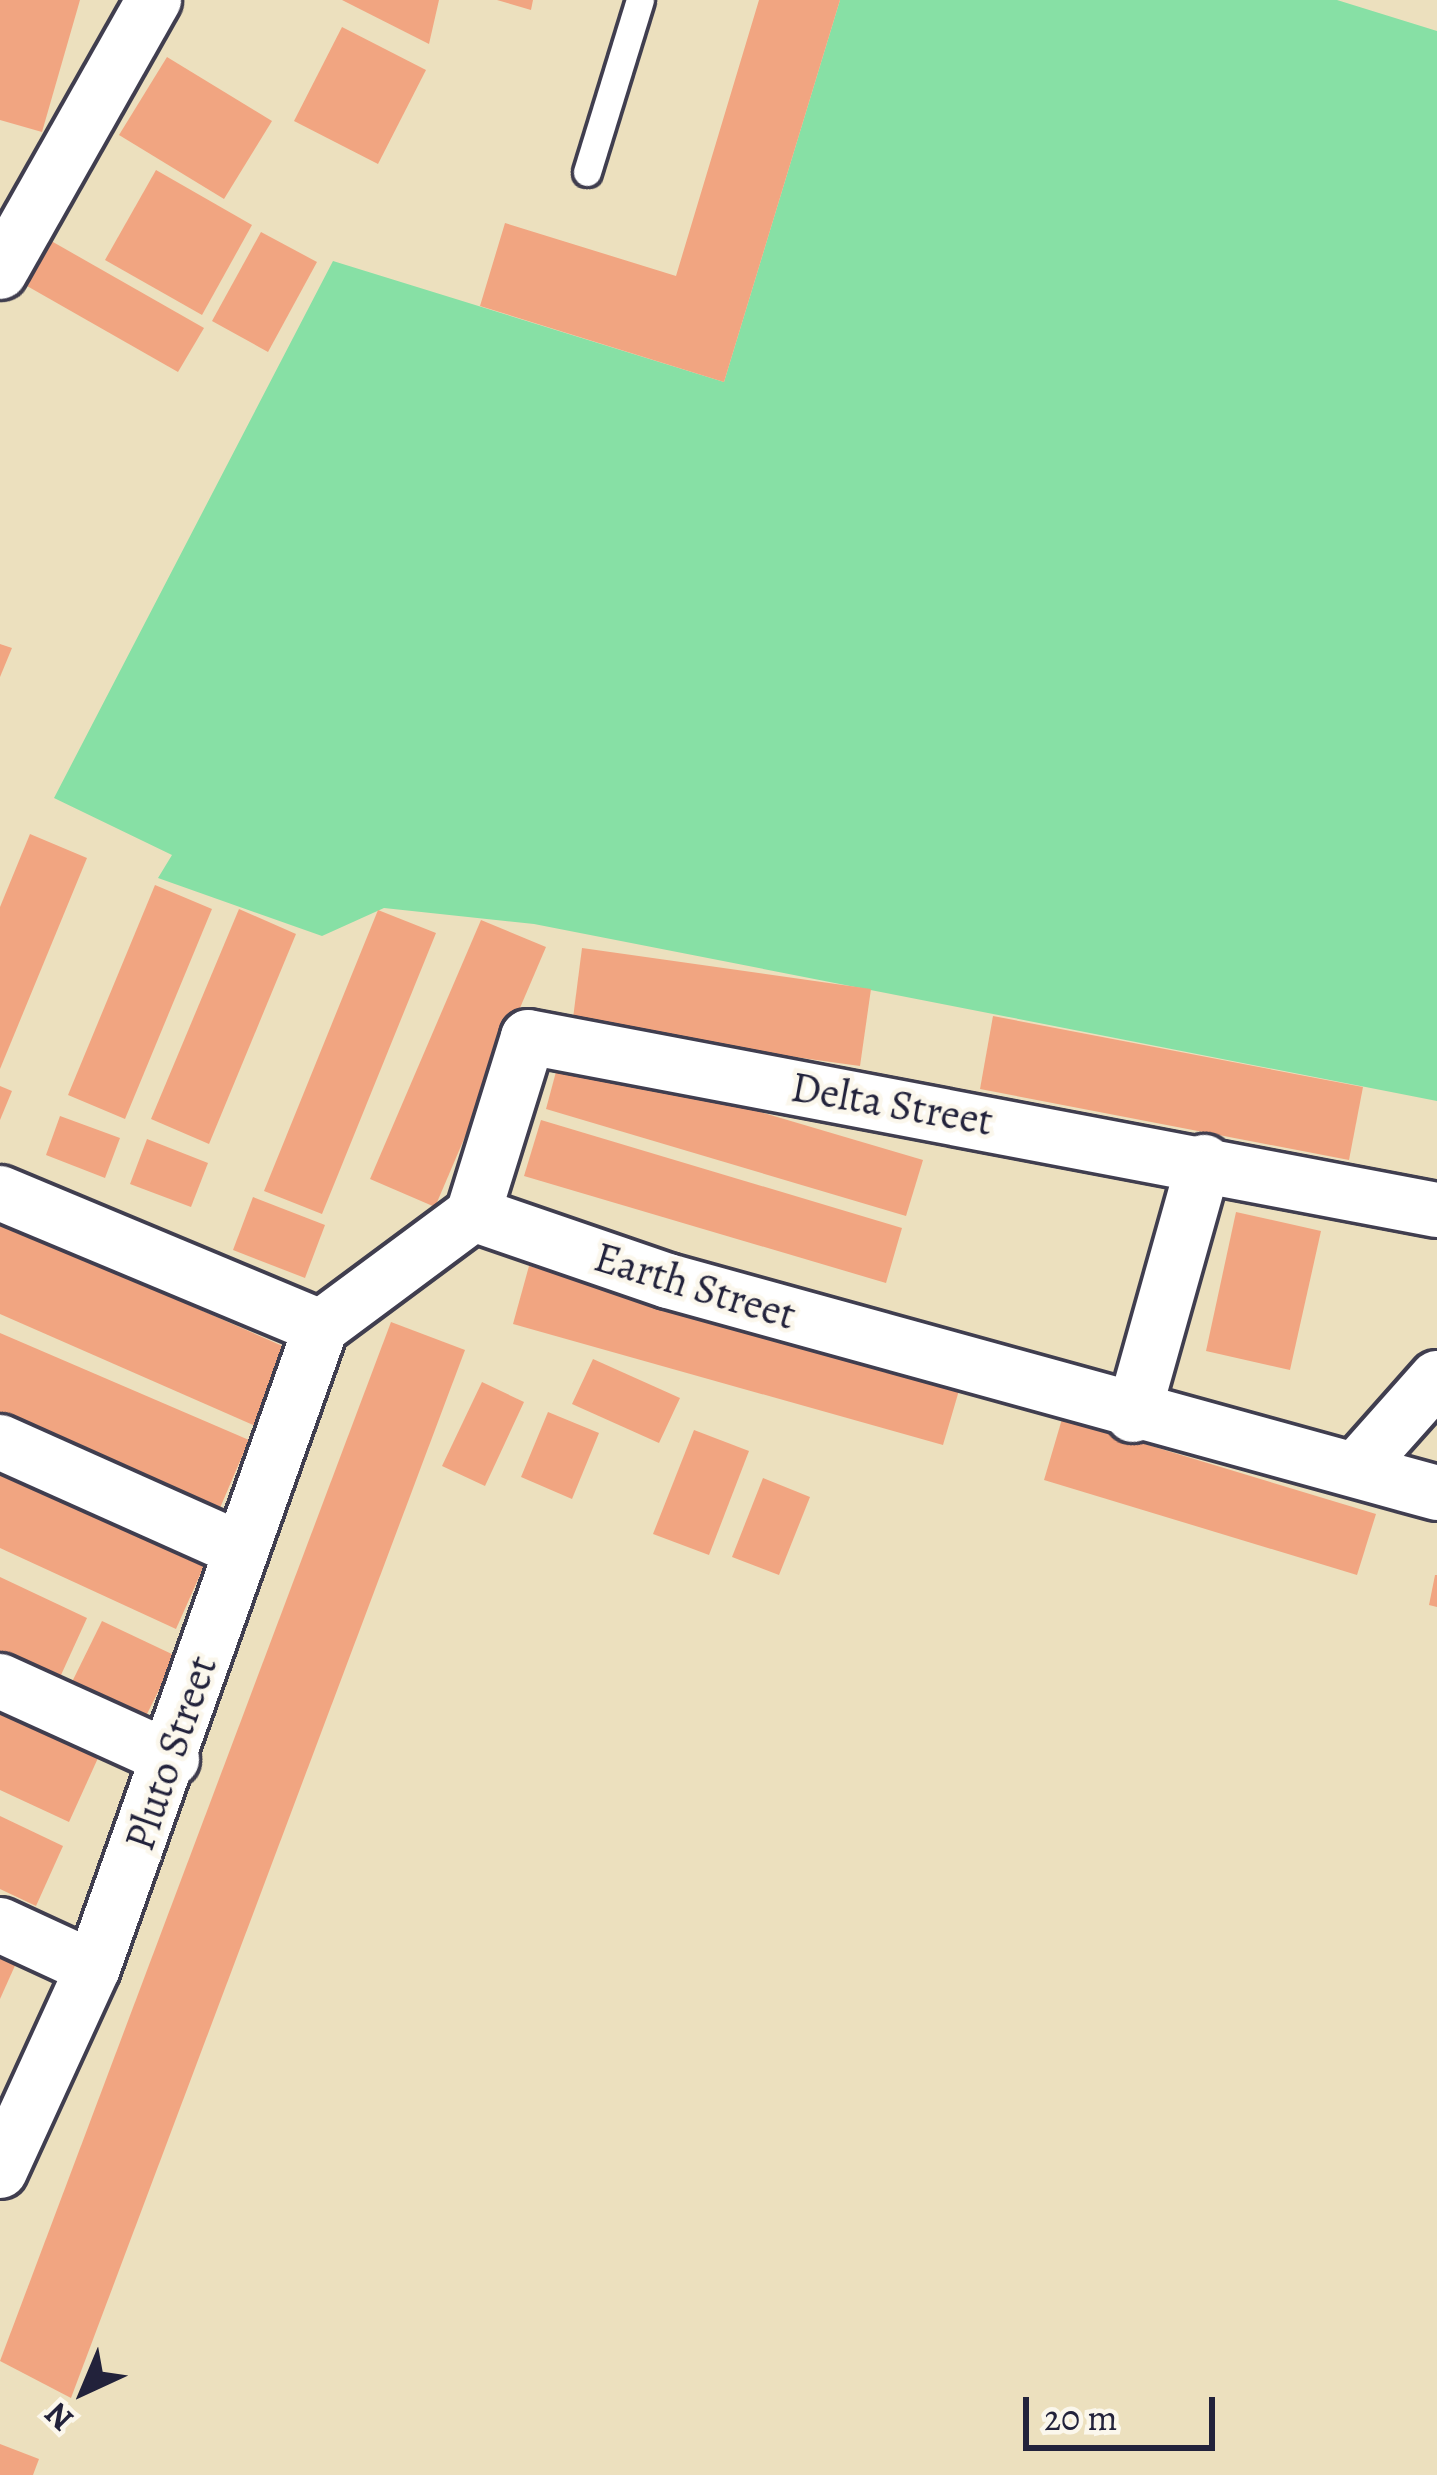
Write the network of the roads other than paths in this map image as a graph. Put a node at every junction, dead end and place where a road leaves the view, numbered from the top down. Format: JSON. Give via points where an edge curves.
{"nodes":[{"id":1,"x":640,"y":0,"type":"edge"},
{"id":2,"x":148,"y":1,"type":"edge"},
{"id":3,"x":587,"y":172,"type":"dead end"},
{"id":4,"x":0,"y":272,"type":"edge"},
{"id":5,"x":1204,"y":1162,"type":"junction"},
{"id":6,"x":0,"y":1193,"type":"edge"},
{"id":7,"x":1437,"y":1210,"type":"edge"},
{"id":8,"x":473,"y":1214,"type":"junction"},
{"id":9,"x":321,"y":1327,"type":"junction"},
{"id":10,"x":1437,"y":1378,"type":"edge"},
{"id":11,"x":1133,"y":1415,"type":"junction"},
{"id":12,"x":0,"y":1442,"type":"edge"},
{"id":13,"x":1358,"y":1467,"type":"junction"},
{"id":14,"x":1437,"y":1493,"type":"edge"},
{"id":15,"x":239,"y":1550,"type":"junction"},
{"id":16,"x":0,"y":1681,"type":"edge"},
{"id":17,"x":172,"y":1759,"type":"junction"},
{"id":18,"x":0,"y":1925,"type":"edge"},
{"id":19,"x":93,"y":1968,"type":"junction"},
{"id":20,"x":1,"y":2168,"type":"edge"}],
"edges":[{"from":1,"to":3,"type":"lane"},
{"from":2,"to":4,"type":"street"},
{"from":5,"to":7,"type":"street","name":"Delta Street"},
{"from":5,"to":8,"type":"street","name":"Delta Street","via":[[528,1037]]},
{"from":5,"to":11,"type":"street"},
{"from":6,"to":9,"type":"street"},
{"from":8,"to":9,"type":"street"},
{"from":8,"to":11,"type":"street","name":"Earth Street"},
{"from":9,"to":15,"type":"street","name":"Pluto Street"},
{"from":10,"to":13,"type":"street"},
{"from":11,"to":13,"type":"street","name":"Earth Street"},
{"from":12,"to":15,"type":"street"},
{"from":13,"to":14,"type":"street","name":"Earth Street"},
{"from":15,"to":17,"type":"street","name":"Pluto Street"},
{"from":16,"to":17,"type":"street"},
{"from":17,"to":19,"type":"street","name":"Pluto Street"},
{"from":18,"to":19,"type":"street"},
{"from":19,"to":20,"type":"street","name":"Pluto Street"}]}
